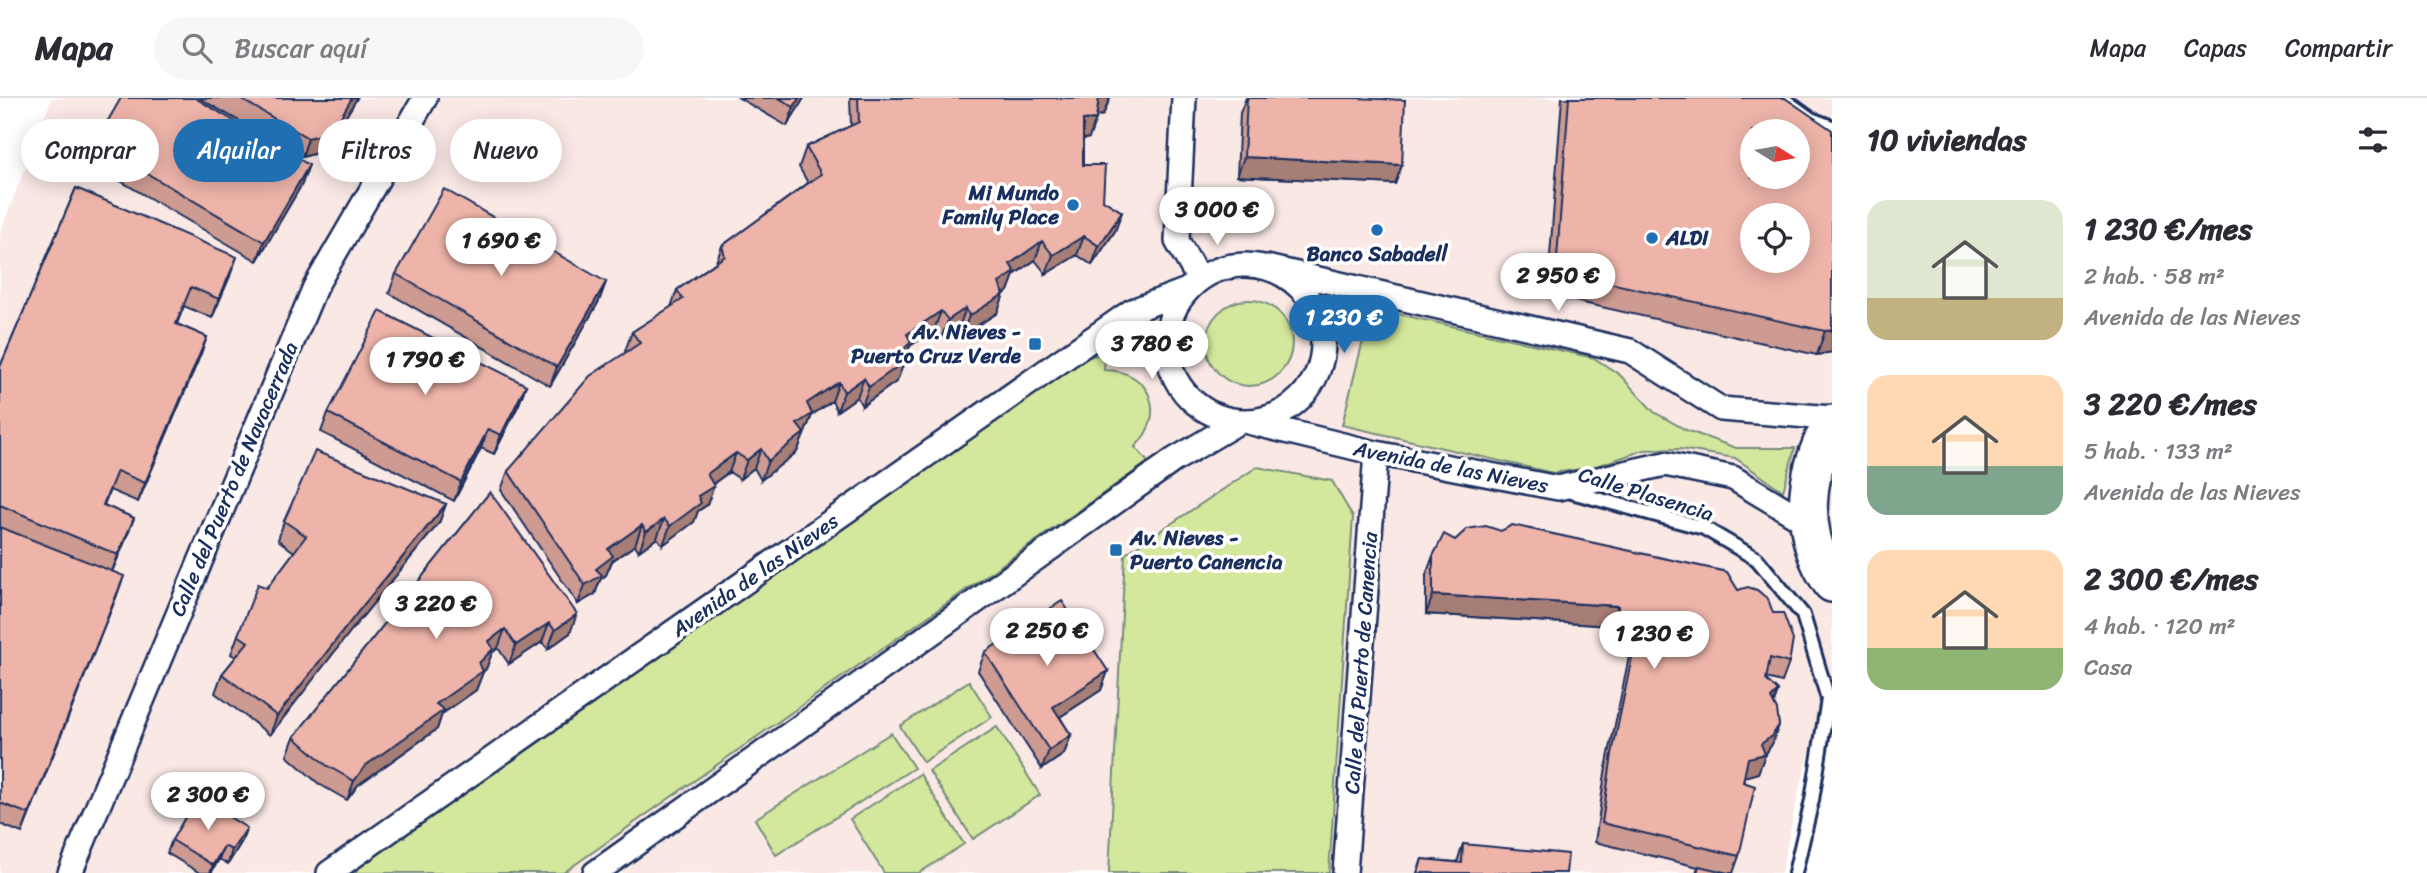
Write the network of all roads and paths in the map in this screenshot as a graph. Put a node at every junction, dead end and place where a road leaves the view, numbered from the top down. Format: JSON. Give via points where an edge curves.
{"nodes":[{"id":1,"x":425,"y":98,"type":"edge"},
{"id":2,"x":1184,"y":98,"type":"edge"},
{"id":3,"x":1782,"y":98,"type":"edge"},
{"id":4,"x":1832,"y":127,"type":"edge"},
{"id":5,"x":1266,"y":267,"type":"junction"},
{"id":6,"x":1193,"y":284,"type":"junction"},
{"id":7,"x":1832,"y":421,"type":"edge"},
{"id":8,"x":1244,"y":422,"type":"junction"},
{"id":9,"x":1376,"y":453,"type":"junction"},
{"id":10,"x":1558,"y":488,"type":"junction"},
{"id":11,"x":1808,"y":523,"type":"junction"},
{"id":12,"x":1832,"y":583,"type":"edge"},
{"id":13,"x":77,"y":868,"type":"edge"},
{"id":14,"x":330,"y":873,"type":"edge"},
{"id":15,"x":595,"y":873,"type":"edge"},
{"id":16,"x":1345,"y":873,"type":"edge"},
{"id":17,"x":1795,"y":873,"type":"edge"}],
"edges":[{"from":1,"to":13,"type":"street","name":"Calle del Puerto de Navacerrada","via":[[315,287]]},
{"from":2,"to":6,"type":"street","via":[[1177,241]]},
{"from":3,"to":4,"type":"lane","via":[[1811,120]]},
{"from":5,"to":6,"type":"street","via":[[1220,268]]},
{"from":5,"to":7,"type":"street","via":[[1630,351],[1721,409]]},
{"from":5,"to":8,"type":"street","via":[[1304,291],[1317,311],[1322,356],[1302,397],[1284,411]]},
{"from":6,"to":8,"type":"street","via":[[1175,308],[1168,329],[1172,372],[1199,407]]},
{"from":6,"to":14,"type":"street","name":"Avenida de las Nieves","via":[[1132,311]]},
{"from":7,"to":11,"type":"main road","via":[[1813,468]]},
{"from":8,"to":9,"type":"street","name":"Avenida de las Nieves"},
{"from":8,"to":15,"type":"street","via":[[1174,460]]},
{"from":9,"to":10,"type":"street","name":"Avenida de las Nieves"},
{"from":9,"to":16,"type":"street","name":"Calle del Puerto de Canencia"},
{"from":10,"to":11,"type":"street","name":"Avenida de las Nieves","via":[[1665,464],[1733,478]]},
{"from":10,"to":17,"type":"lane","name":"Calle Plasencia","via":[[1704,528],[1757,559],[1803,615],[1829,699]]},
{"from":11,"to":12,"type":"main road","via":[[1814,549]]}]}
